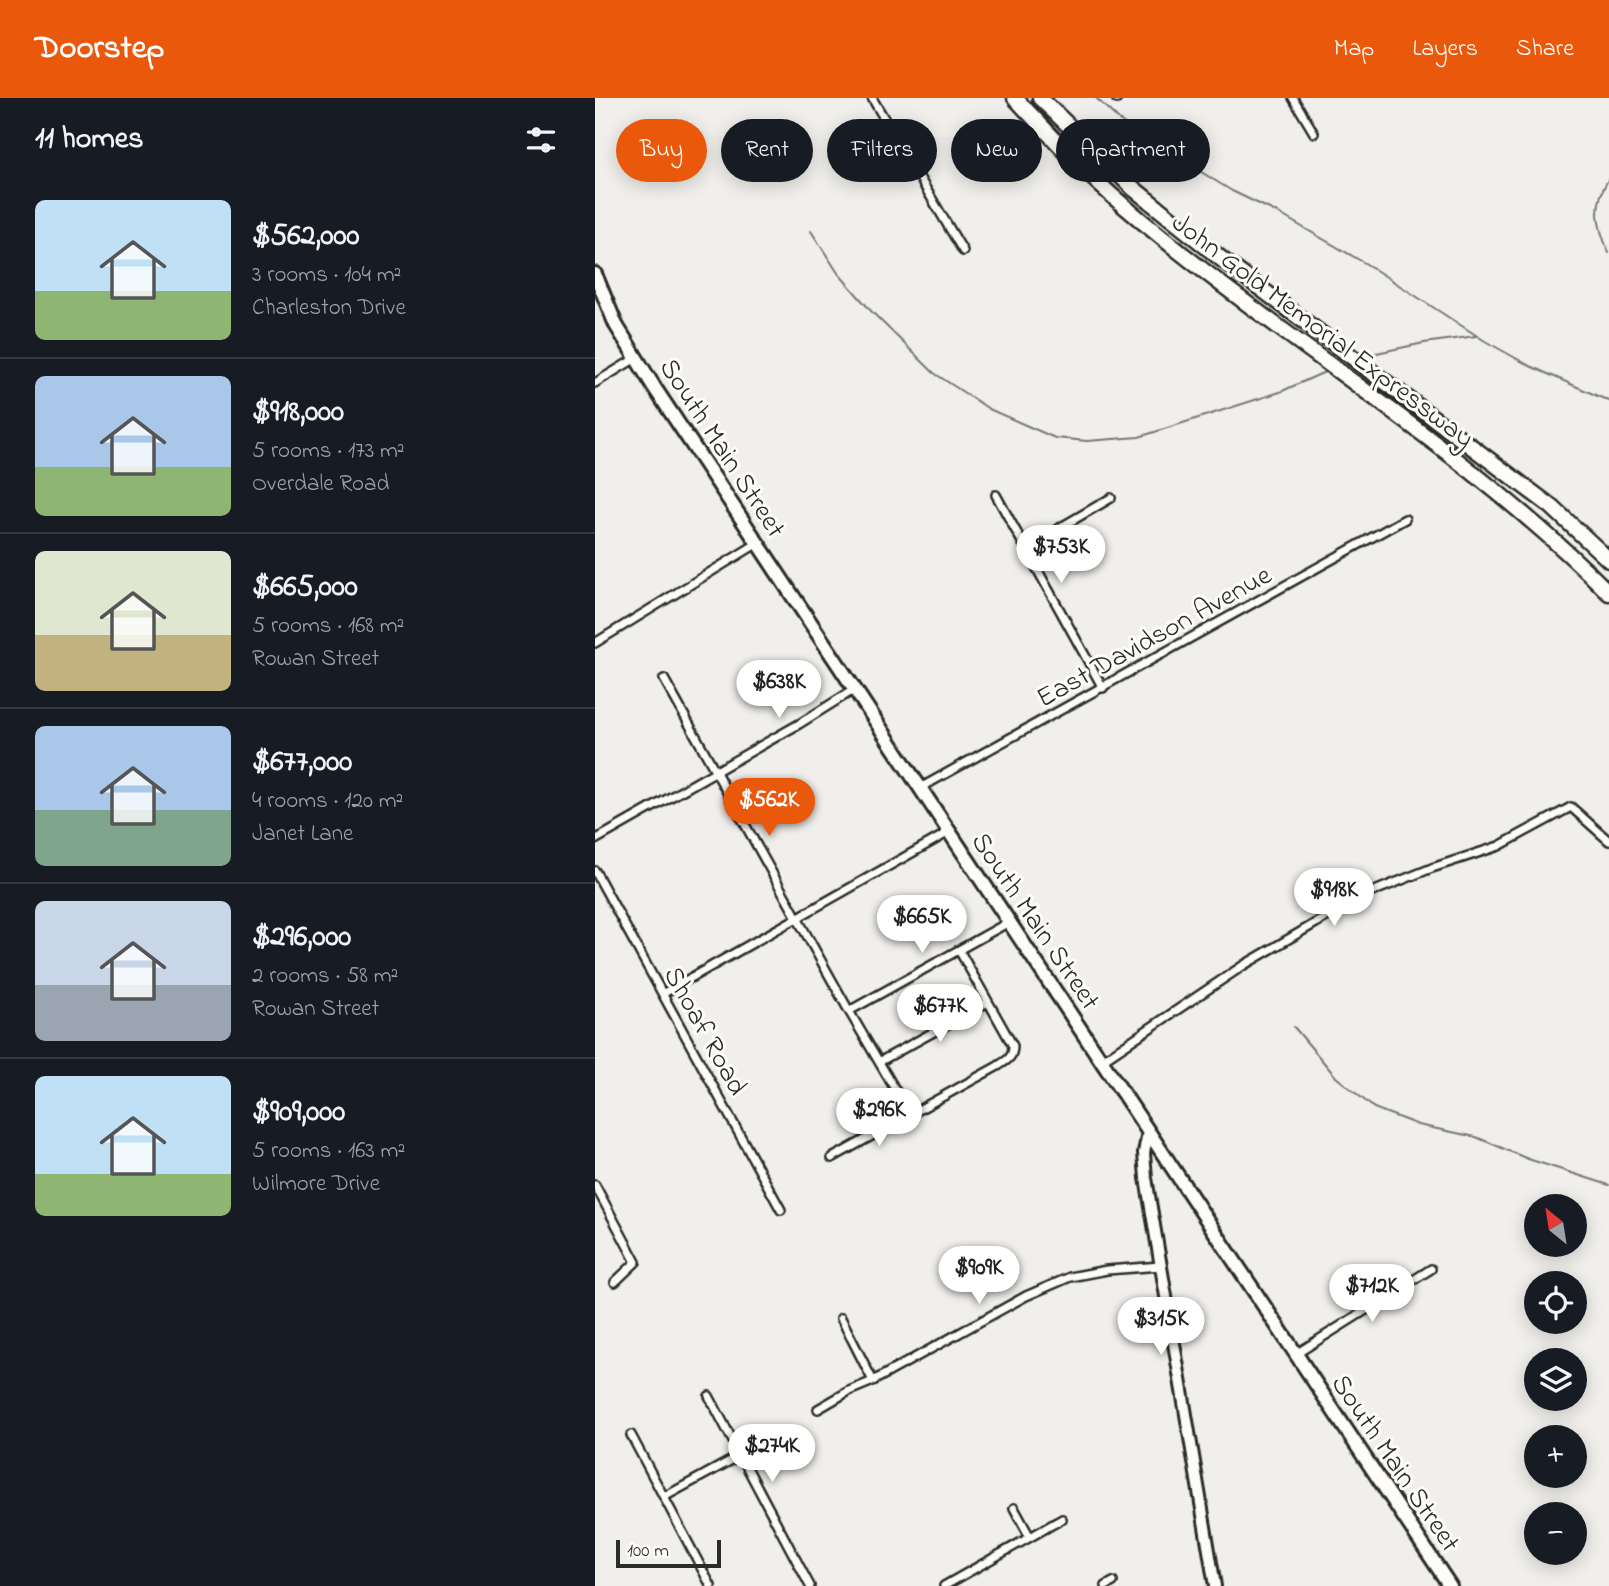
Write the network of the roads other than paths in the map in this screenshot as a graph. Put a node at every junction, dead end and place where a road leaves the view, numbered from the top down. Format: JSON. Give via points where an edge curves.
{"nodes":[{"id":1,"x":872,"y":98,"type":"edge"},
{"id":2,"x":1015,"y":98,"type":"edge"},
{"id":3,"x":1040,"y":98,"type":"edge"},
{"id":4,"x":1293,"y":98,"type":"edge"},
{"id":5,"x":1314,"y":134,"type":"dead end"},
{"id":6,"x":963,"y":251,"type":"dead end"},
{"id":7,"x":596,"y":279,"type":"edge"},
{"id":8,"x":636,"y":358,"type":"junction"},
{"id":9,"x":595,"y":383,"type":"edge"},
{"id":10,"x":996,"y":495,"type":"dead end"},
{"id":11,"x":1111,"y":498,"type":"dead end"},
{"id":12,"x":1405,"y":519,"type":"dead end"},
{"id":13,"x":758,"y":543,"type":"junction"},
{"id":14,"x":1025,"y":548,"type":"junction"},
{"id":15,"x":1609,"y":560,"type":"edge"},
{"id":16,"x":1609,"y":593,"type":"edge"},
{"id":17,"x":595,"y":643,"type":"edge"},
{"id":18,"x":664,"y":679,"type":"dead end"},
{"id":19,"x":1103,"y":688,"type":"junction"},
{"id":20,"x":855,"y":689,"type":"junction"},
{"id":21,"x":717,"y":772,"type":"junction"},
{"id":22,"x":920,"y":788,"type":"junction"},
{"id":23,"x":949,"y":832,"type":"junction"},
{"id":24,"x":595,"y":840,"type":"edge"},
{"id":25,"x":1609,"y":841,"type":"edge"},
{"id":26,"x":595,"y":871,"type":"edge"},
{"id":27,"x":798,"y":919,"type":"junction"},
{"id":28,"x":1009,"y":922,"type":"junction"},
{"id":29,"x":959,"y":950,"type":"junction"},
{"id":30,"x":664,"y":993,"type":"junction"},
{"id":31,"x":988,"y":1002,"type":"junction"},
{"id":32,"x":849,"y":1011,"type":"junction"},
{"id":33,"x":1101,"y":1061,"type":"junction"},
{"id":34,"x":879,"y":1062,"type":"junction"},
{"id":35,"x":913,"y":1113,"type":"junction"},
{"id":36,"x":1148,"y":1132,"type":"junction"},
{"id":37,"x":832,"y":1158,"type":"dead end"},
{"id":38,"x":595,"y":1185,"type":"edge"},
{"id":39,"x":781,"y":1210,"type":"dead end"},
{"id":40,"x":1161,"y":1266,"type":"junction"},
{"id":41,"x":1431,"y":1269,"type":"dead end"},
{"id":42,"x":615,"y":1282,"type":"dead end"},
{"id":43,"x":841,"y":1318,"type":"dead end"},
{"id":44,"x":1296,"y":1354,"type":"junction"},
{"id":45,"x":873,"y":1381,"type":"junction"},
{"id":46,"x":709,"y":1396,"type":"dead end"},
{"id":47,"x":818,"y":1409,"type":"dead end"},
{"id":48,"x":631,"y":1435,"type":"dead end"},
{"id":49,"x":741,"y":1455,"type":"junction"},
{"id":50,"x":664,"y":1497,"type":"junction"},
{"id":51,"x":1014,"y":1508,"type":"dead end"},
{"id":52,"x":1062,"y":1519,"type":"dead end"},
{"id":53,"x":1030,"y":1537,"type":"junction"},
{"id":54,"x":711,"y":1586,"type":"edge"},
{"id":55,"x":810,"y":1586,"type":"edge"},
{"id":56,"x":944,"y":1586,"type":"edge"},
{"id":57,"x":1215,"y":1586,"type":"edge"},
{"id":58,"x":1450,"y":1586,"type":"edge"}],
"edges":[{"from":1,"to":6,"type":"street"},
{"from":2,"to":16,"type":"highway","name":"John Gold Memorial Expressway","via":[[1124,206],[1518,508]]},
{"from":3,"to":15,"type":"highway","name":"John Gold Memorial Expressway","via":[[1133,188],[1532,491]]},
{"from":4,"to":5,"type":"street"},
{"from":7,"to":8,"type":"main road","name":"South Main Street"},
{"from":8,"to":9,"type":"street"},
{"from":8,"to":13,"type":"main road","name":"South Main Street"},
{"from":10,"to":14,"type":"street"},
{"from":11,"to":14,"type":"street"},
{"from":12,"to":19,"type":"street","name":"East Davidson Avenue"},
{"from":13,"to":17,"type":"street"},
{"from":13,"to":20,"type":"main road","name":"South Main Street"},
{"from":14,"to":19,"type":"street"},
{"from":18,"to":21,"type":"street"},
{"from":19,"to":22,"type":"street","name":"East Davidson Avenue"},
{"from":20,"to":21,"type":"street"},
{"from":20,"to":22,"type":"main road","name":"South Main Street"},
{"from":21,"to":24,"type":"street"},
{"from":21,"to":27,"type":"street"},
{"from":22,"to":23,"type":"main road","name":"South Main Street"},
{"from":23,"to":27,"type":"street"},
{"from":23,"to":28,"type":"main road","name":"South Main Street"},
{"from":25,"to":33,"type":"street","via":[[1571,807],[1499,846],[1350,903],[1244,965]]},
{"from":26,"to":30,"type":"street","name":"Shoaf Road"},
{"from":27,"to":30,"type":"street"},
{"from":27,"to":32,"type":"street"},
{"from":28,"to":29,"type":"street"},
{"from":28,"to":33,"type":"main road","name":"South Main Street"},
{"from":29,"to":31,"type":"street"},
{"from":29,"to":32,"type":"street"},
{"from":30,"to":39,"type":"street","name":"Shoaf Road"},
{"from":31,"to":34,"type":"street"},
{"from":31,"to":35,"type":"street","via":[[1013,1046],[1010,1058]]},
{"from":32,"to":34,"type":"street"},
{"from":33,"to":36,"type":"main road","name":"South Main Street"},
{"from":34,"to":35,"type":"street"},
{"from":35,"to":37,"type":"street"},
{"from":36,"to":40,"type":"street","via":[[1144,1162]]},
{"from":36,"to":44,"type":"main road","name":"South Main Street"},
{"from":38,"to":42,"type":"street","via":[[636,1262]]},
{"from":40,"to":45,"type":"street","via":[[1070,1277],[1026,1296]]},
{"from":40,"to":57,"type":"street"},
{"from":41,"to":44,"type":"street"},
{"from":43,"to":45,"type":"street"},
{"from":44,"to":58,"type":"main road","name":"South Main Street"},
{"from":45,"to":47,"type":"street"},
{"from":46,"to":49,"type":"street"},
{"from":48,"to":50,"type":"street"},
{"from":49,"to":50,"type":"street"},
{"from":49,"to":55,"type":"street"},
{"from":50,"to":54,"type":"street"},
{"from":51,"to":53,"type":"street"},
{"from":52,"to":53,"type":"street"},
{"from":53,"to":56,"type":"street"}]}
